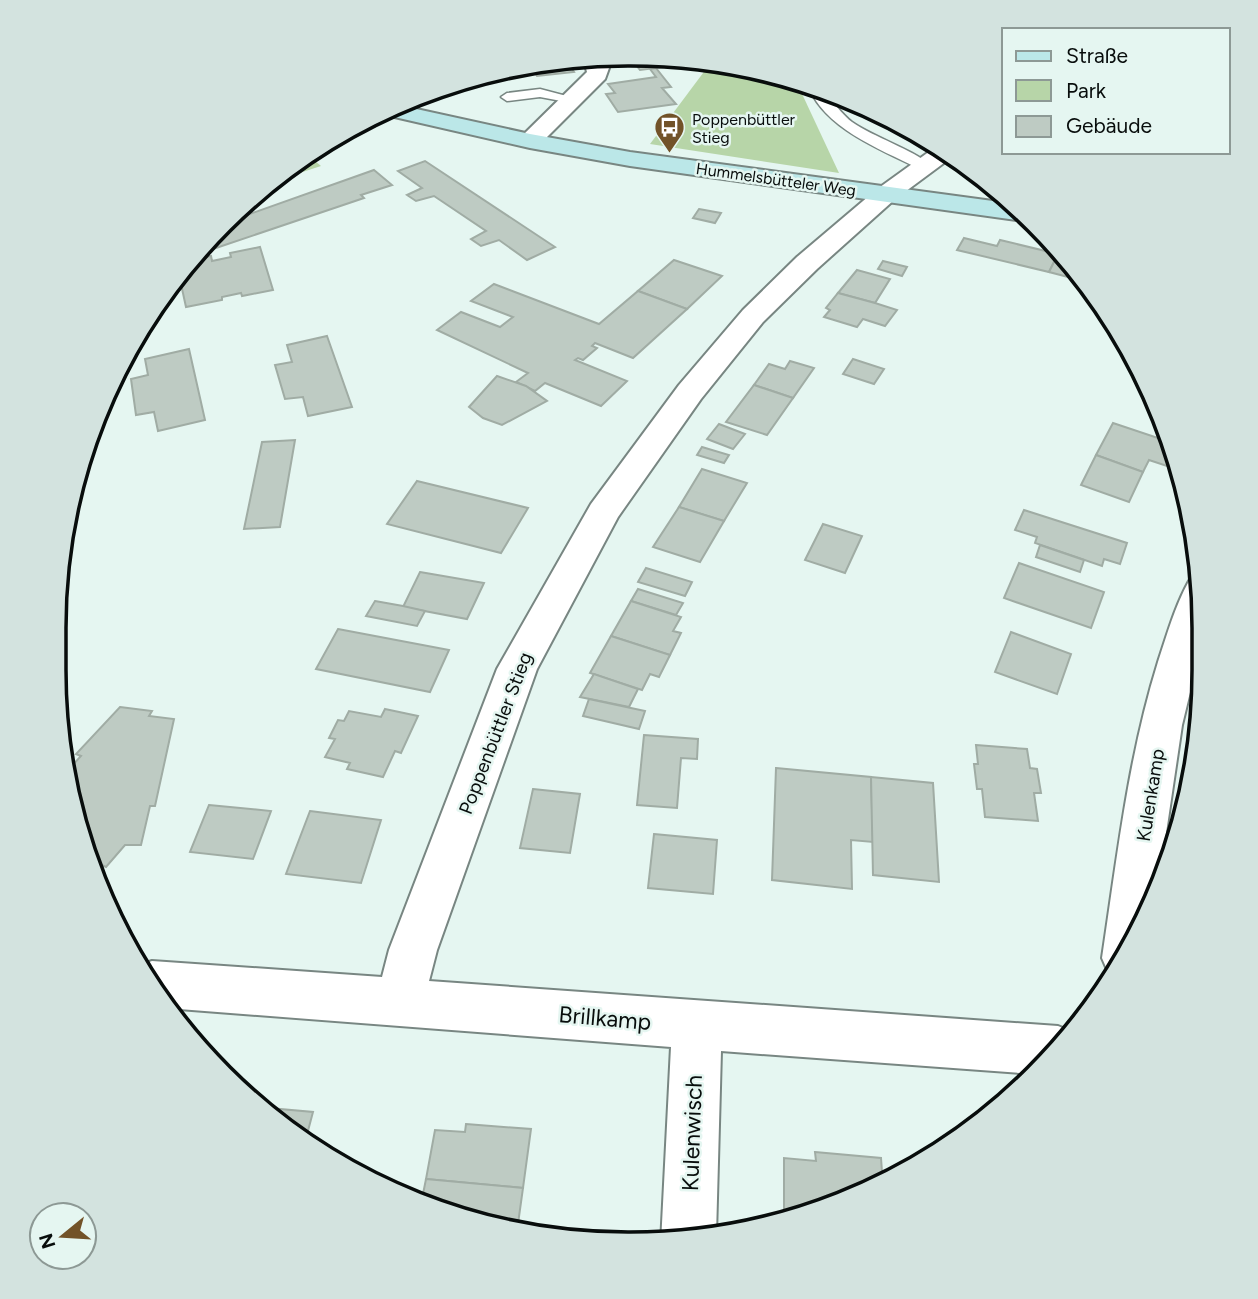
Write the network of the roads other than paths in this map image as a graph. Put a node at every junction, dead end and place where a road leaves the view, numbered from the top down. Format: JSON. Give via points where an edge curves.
{"nodes":[{"id":1,"x":598,"y":68,"type":"edge"},
{"id":2,"x":507,"y":97,"type":"dead end"},
{"id":3,"x":572,"y":99,"type":"junction"},
{"id":4,"x":821,"y":100,"type":"edge"},
{"id":5,"x":405,"y":113,"type":"edge"},
{"id":6,"x":530,"y":141,"type":"junction"},
{"id":7,"x":934,"y":158,"type":"edge"},
{"id":8,"x":885,"y":195,"type":"junction"},
{"id":9,"x":1005,"y":211,"type":"edge"},
{"id":10,"x":1192,"y":635,"type":"edge"},
{"id":11,"x":1131,"y":922,"type":"edge"},
{"id":12,"x":162,"y":985,"type":"edge"},
{"id":13,"x":400,"y":1001,"type":"junction"},
{"id":14,"x":697,"y":1026,"type":"junction"},
{"id":15,"x":1044,"y":1050,"type":"edge"},
{"id":16,"x":688,"y":1229,"type":"edge"}],
"edges":[{"from":1,"to":3,"type":"street"},
{"from":2,"to":3,"type":"lane","via":[[540,93]]},
{"from":3,"to":6,"type":"street"},
{"from":4,"to":7,"type":"lane","via":[[839,118]]},
{"from":5,"to":6,"type":"street","name":"Hummelsbütteler Weg"},
{"from":6,"to":8,"type":"street","name":"Hummelsbütteler Weg"},
{"from":7,"to":8,"type":"street","name":"Poppenbüttler Stieg"},
{"from":8,"to":9,"type":"street","name":"Hummelsbütteler Weg"},
{"from":8,"to":13,"type":"street","name":"Poppenbüttler Stieg","via":[[753,316],[603,512],[517,668],[413,950]]},
{"from":10,"to":11,"type":"street","name":"Kulenkamp","via":[[1156,752]]},
{"from":12,"to":13,"type":"street","name":"Brillkamp"},
{"from":13,"to":14,"type":"street","name":"Brillkamp"},
{"from":14,"to":15,"type":"street","name":"Brillkamp"},
{"from":14,"to":16,"type":"street","name":"Kulenwisch"}]}
